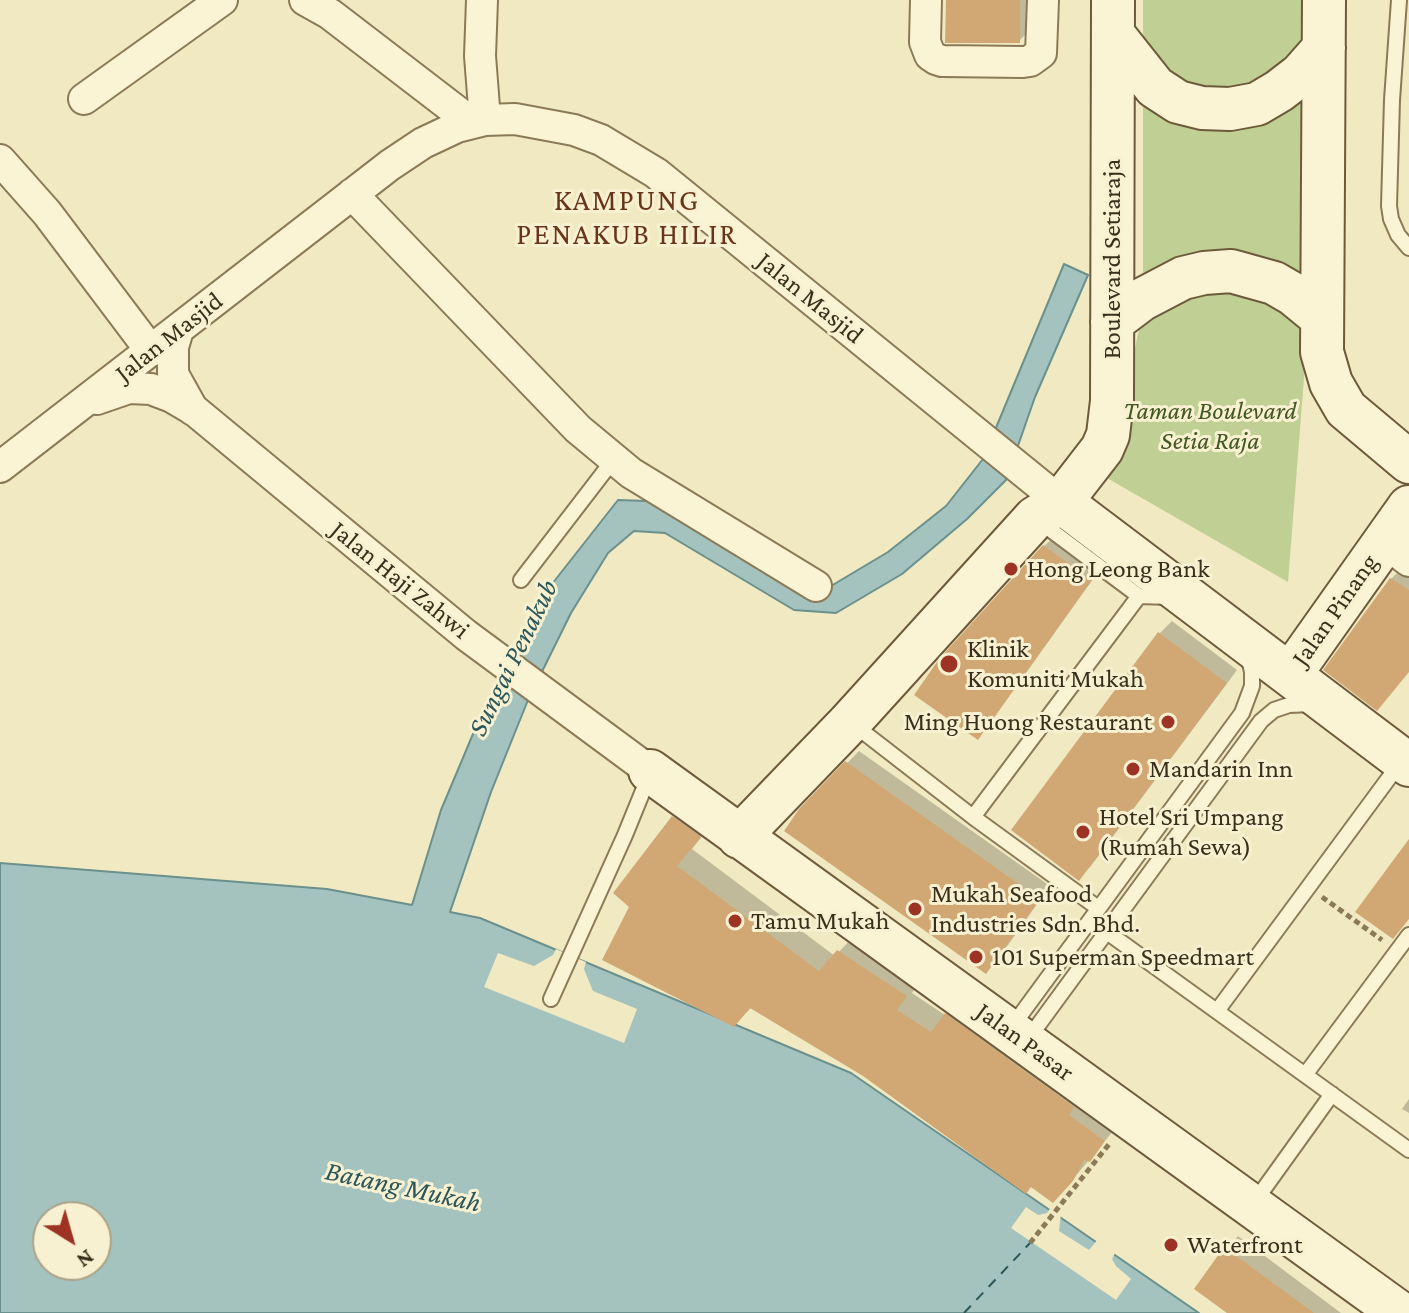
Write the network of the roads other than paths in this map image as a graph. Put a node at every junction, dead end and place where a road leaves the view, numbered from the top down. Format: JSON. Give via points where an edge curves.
{"nodes":[{"id":1,"x":222,"y":0,"type":"edge"},
{"id":2,"x":305,"y":0,"type":"edge"},
{"id":3,"x":482,"y":0,"type":"edge"},
{"id":4,"x":926,"y":0,"type":"edge"},
{"id":5,"x":1043,"y":0,"type":"edge"},
{"id":6,"x":1324,"y":0,"type":"edge"},
{"id":7,"x":1399,"y":0,"type":"edge"},
{"id":8,"x":1113,"y":17,"type":"edge"},
{"id":9,"x":1395,"y":31,"type":"junction"},
{"id":10,"x":1409,"y":42,"type":"edge"},
{"id":11,"x":1324,"y":48,"type":"junction"},
{"id":12,"x":84,"y":99,"type":"dead end"},
{"id":13,"x":478,"y":122,"type":"junction"},
{"id":14,"x":0,"y":160,"type":"edge"},
{"id":15,"x":352,"y":194,"type":"junction"},
{"id":16,"x":1409,"y":248,"type":"edge"},
{"id":17,"x":1321,"y":317,"type":"junction"},
{"id":18,"x":1112,"y":322,"type":"junction"},
{"id":19,"x":178,"y":330,"type":"junction"},
{"id":20,"x":151,"y":351,"type":"junction"},
{"id":21,"x":81,"y":406,"type":"junction"},
{"id":22,"x":194,"y":410,"type":"junction"},
{"id":23,"x":614,"y":459,"type":"junction"},
{"id":24,"x":1409,"y":462,"type":"edge"},
{"id":25,"x":0,"y":467,"type":"edge"},
{"id":26,"x":1043,"y":500,"type":"junction"},
{"id":27,"x":1409,"y":507,"type":"edge"},
{"id":28,"x":1396,"y":551,"type":"edge"},
{"id":29,"x":521,"y":580,"type":"dead end"},
{"id":30,"x":816,"y":586,"type":"dead end"},
{"id":31,"x":1139,"y":596,"type":"junction"},
{"id":32,"x":1190,"y":599,"type":"junction"},
{"id":33,"x":1243,"y":639,"type":"junction"},
{"id":34,"x":1290,"y":675,"type":"junction"},
{"id":35,"x":1337,"y":711,"type":"junction"},
{"id":36,"x":850,"y":722,"type":"junction"},
{"id":37,"x":1406,"y":762,"type":"edge"},
{"id":38,"x":650,"y":771,"type":"junction"},
{"id":39,"x":973,"y":817,"type":"junction"},
{"id":40,"x":739,"y":837,"type":"junction"},
{"id":41,"x":1098,"y":908,"type":"junction"},
{"id":42,"x":1107,"y":932,"type":"junction"},
{"id":43,"x":1409,"y":935,"type":"edge"},
{"id":44,"x":551,"y":999,"type":"dead end"},
{"id":45,"x":1217,"y":1011,"type":"junction"},
{"id":46,"x":1017,"y":1037,"type":"junction"},
{"id":47,"x":1305,"y":1075,"type":"junction"},
{"id":48,"x":1332,"y":1094,"type":"junction"},
{"id":49,"x":1409,"y":1150,"type":"edge"},
{"id":50,"x":1253,"y":1205,"type":"junction"},
{"id":51,"x":1400,"y":1313,"type":"edge"}],
"edges":[{"from":1,"to":12,"type":"street"},
{"from":2,"to":13,"type":"street"},
{"from":3,"to":13,"type":"street"},
{"from":4,"to":5,"type":"street","via":[[925,42],[936,59],[1023,62],[1041,53]]},
{"from":6,"to":11,"type":"street"},
{"from":7,"to":9,"type":"lane"},
{"from":8,"to":11,"type":"street","via":[[1155,87],[1178,102],[1202,108],[1257,104],[1301,74]]},
{"from":8,"to":18,"type":"street","name":"Boulevard Setiaraja"},
{"from":9,"to":10,"type":"lane"},
{"from":9,"to":16,"type":"lane","via":[[1389,206],[1398,235]]},
{"from":11,"to":17,"type":"street"},
{"from":13,"to":15,"type":"street","name":"Jalan Masjid","via":[[423,143]]},
{"from":13,"to":26,"type":"street","name":"Jalan Masjid","via":[[515,119],[574,130],[630,156],[984,440]]},
{"from":14,"to":20,"type":"street","via":[[47,213]]},
{"from":15,"to":19,"type":"street","name":"Jalan Masjid"},
{"from":15,"to":23,"type":"street","via":[[519,370]]},
{"from":17,"to":18,"type":"street","via":[[1274,283],[1231,271],[1183,278]]},
{"from":17,"to":24,"type":"street","via":[[1322,352],[1338,398],[1357,421]]},
{"from":18,"to":26,"type":"street","name":"Boulevard Setiaraja","via":[[1108,435],[1093,463]]},
{"from":19,"to":20,"type":"street","name":"Jalan Masjid"},
{"from":19,"to":22,"type":"street","name":"Jalan Haji Zahwi","via":[[173,374]]},
{"from":20,"to":21,"type":"street","name":"Jalan Masjid"},
{"from":21,"to":22,"type":"street","name":"Jalan Haji Zahwi","via":[[129,388],[151,389]]},
{"from":21,"to":25,"type":"street","name":"Jalan Masjid"},
{"from":22,"to":38,"type":"street","name":"Jalan Haji Zahwi","via":[[466,635]]},
{"from":23,"to":29,"type":"lane"},
{"from":23,"to":30,"type":"street"},
{"from":26,"to":31,"type":"lane"},
{"from":26,"to":32,"type":"street"},
{"from":26,"to":36,"type":"street"},
{"from":27,"to":28,"type":"street","name":"Jalan Pinang"},
{"from":28,"to":34,"type":"street","name":"Jalan Pinang"},
{"from":31,"to":32,"type":"lane"},
{"from":31,"to":39,"type":"lane"},
{"from":32,"to":33,"type":"street"},
{"from":33,"to":34,"type":"street"},
{"from":33,"to":41,"type":"lane","via":[[1252,686],[1242,713]]},
{"from":34,"to":35,"type":"street"},
{"from":35,"to":37,"type":"street"},
{"from":35,"to":42,"type":"lane","via":[[1307,703],[1289,705],[1261,721]]},
{"from":36,"to":39,"type":"lane"},
{"from":36,"to":40,"type":"street"},
{"from":37,"to":45,"type":"lane"},
{"from":38,"to":40,"type":"street","name":"Jalan Pasar"},
{"from":38,"to":44,"type":"lane"},
{"from":39,"to":41,"type":"lane"},
{"from":40,"to":46,"type":"street","name":"Jalan Pasar"},
{"from":41,"to":46,"type":"lane"},
{"from":42,"to":45,"type":"lane"},
{"from":42,"to":46,"type":"lane"},
{"from":43,"to":47,"type":"lane"},
{"from":45,"to":47,"type":"lane"},
{"from":46,"to":50,"type":"street","name":"Jalan Pasar"},
{"from":47,"to":48,"type":"lane"},
{"from":48,"to":49,"type":"lane"},
{"from":48,"to":50,"type":"lane"},
{"from":50,"to":51,"type":"street","name":"Jalan Pasar"}]}
